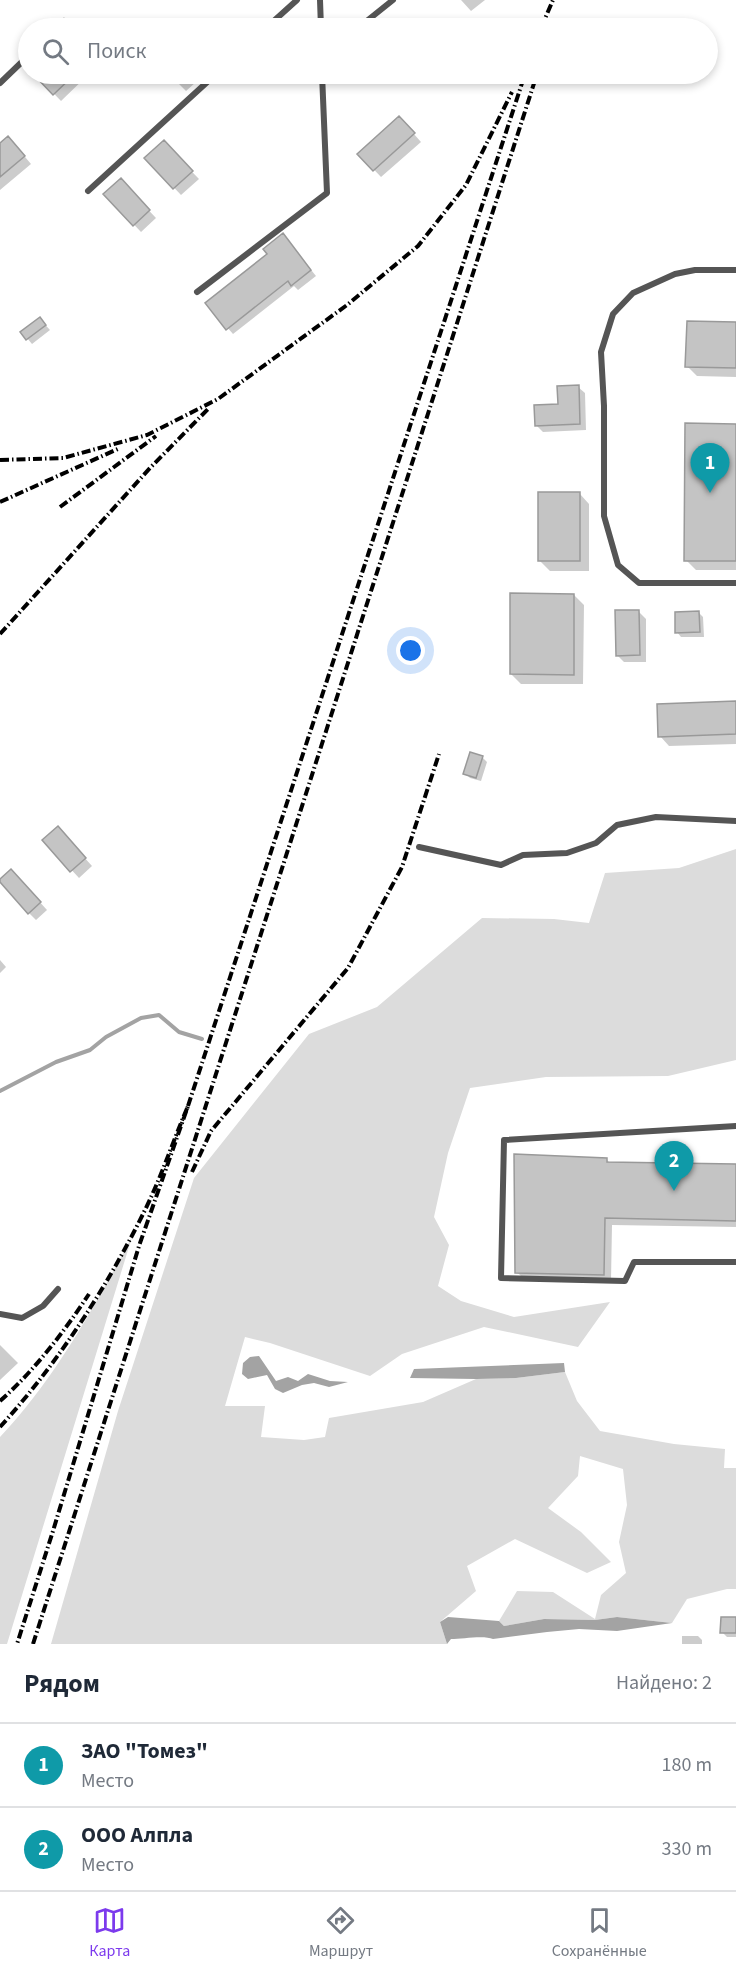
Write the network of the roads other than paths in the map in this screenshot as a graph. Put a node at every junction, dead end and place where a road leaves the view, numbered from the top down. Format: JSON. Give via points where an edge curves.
{"nodes":[{"id":1,"x":297,"y":0,"type":"edge"},
{"id":2,"x":320,"y":0,"type":"edge"},
{"id":3,"x":393,"y":0,"type":"edge"},
{"id":4,"x":277,"y":18,"type":"edge"},
{"id":5,"x":321,"y":18,"type":"edge"},
{"id":6,"x":370,"y":18,"type":"edge"},
{"id":7,"x":18,"y":66,"type":"edge"},
{"id":8,"x":0,"y":83,"type":"edge"},
{"id":9,"x":205,"y":84,"type":"edge"},
{"id":10,"x":322,"y":84,"type":"edge"},
{"id":11,"x":88,"y":191,"type":"dead end"},
{"id":12,"x":736,"y":270,"type":"edge"},
{"id":13,"x":197,"y":292,"type":"dead end"},
{"id":14,"x":736,"y":583,"type":"edge"},
{"id":15,"x":736,"y":821,"type":"edge"},
{"id":16,"x":419,"y":847,"type":"dead end"},
{"id":17,"x":736,"y":1126,"type":"edge"},
{"id":18,"x":736,"y":1262,"type":"edge"},
{"id":19,"x":58,"y":1289,"type":"dead end"},
{"id":20,"x":0,"y":1314,"type":"edge"}],
"edges":[{"from":1,"to":4,"type":"lane"},
{"from":2,"to":5,"type":"lane"},
{"from":3,"to":6,"type":"lane"},
{"from":7,"to":8,"type":"lane"},
{"from":9,"to":11,"type":"lane"},
{"from":10,"to":13,"type":"lane","via":[[327,194]]},
{"from":12,"to":14,"type":"lane","via":[[675,274],[633,293],[613,314],[601,352],[604,516],[618,564],[639,583]]},
{"from":15,"to":16,"type":"lane","via":[[656,817],[617,825],[596,843],[567,854],[523,855],[501,865]]},
{"from":17,"to":18,"type":"lane","via":[[504,1140],[501,1278],[625,1281],[634,1262]]},
{"from":19,"to":20,"type":"lane","via":[[43,1306],[22,1318]]}]}
